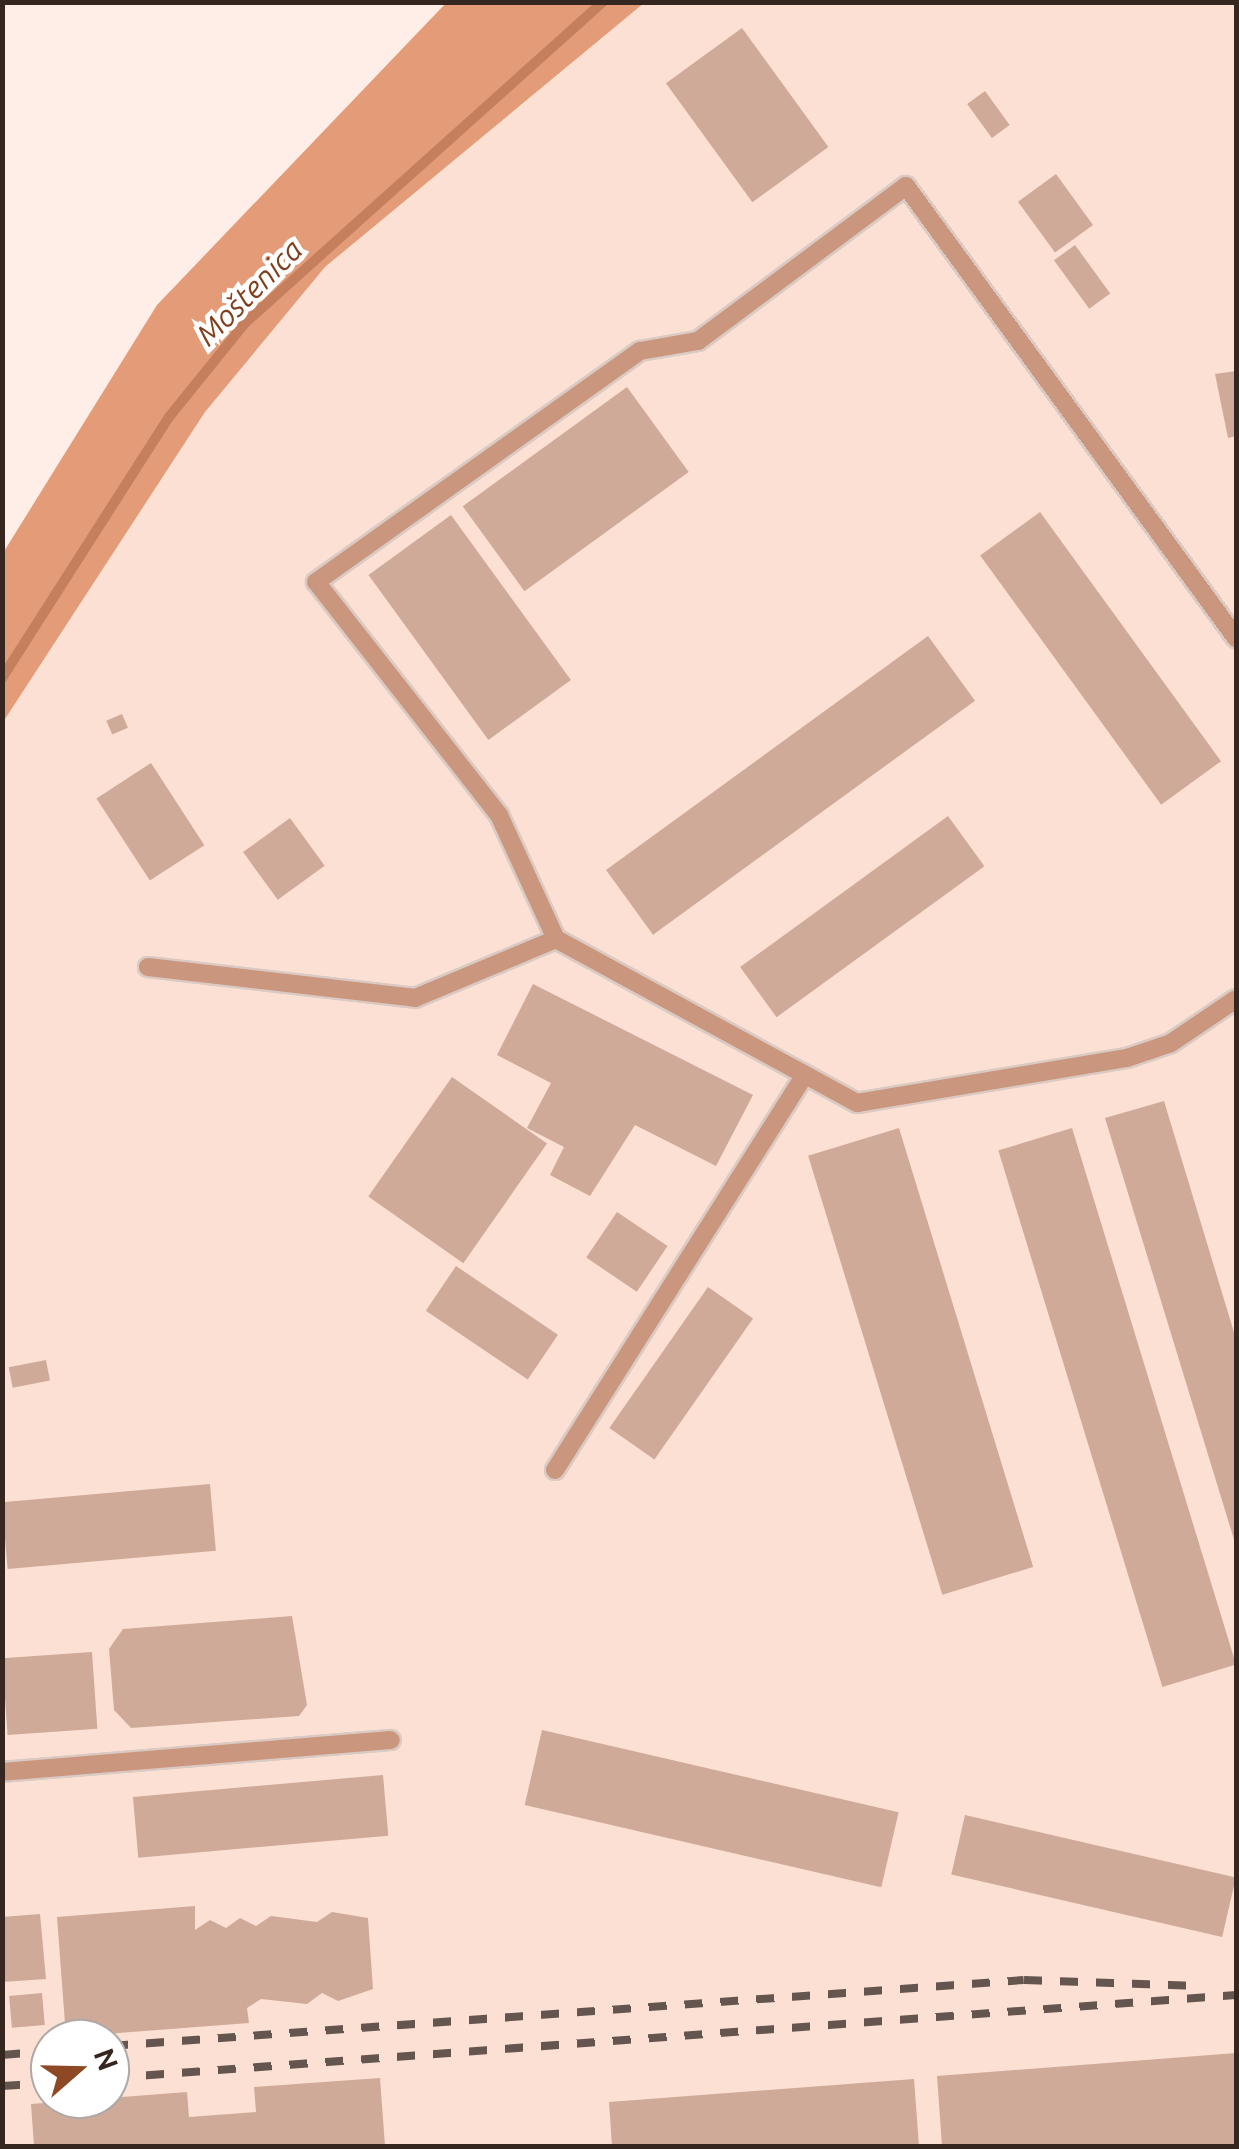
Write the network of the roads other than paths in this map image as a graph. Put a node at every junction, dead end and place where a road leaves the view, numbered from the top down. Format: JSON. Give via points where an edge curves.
{"nodes":[{"id":1,"x":1236,"y":638,"type":"edge"},
{"id":2,"x":556,"y":938,"type":"junction"},
{"id":3,"x":148,"y":967,"type":"dead end"},
{"id":4,"x":1236,"y":999,"type":"edge"},
{"id":5,"x":802,"y":1080,"type":"junction"},
{"id":6,"x":556,"y":1470,"type":"dead end"},
{"id":7,"x":390,"y":1740,"type":"dead end"},
{"id":8,"x":2,"y":1772,"type":"edge"}],
"edges":[{"from":1,"to":2,"type":"lane","via":[[906,186],[698,341],[640,351],[316,582],[499,815]]},
{"from":2,"to":3,"type":"lane","via":[[415,998]]},
{"from":2,"to":5,"type":"lane"},
{"from":4,"to":5,"type":"lane","via":[[1172,1042],[1127,1058],[857,1103]]},
{"from":5,"to":6,"type":"lane"},
{"from":7,"to":8,"type":"lane"}]}
